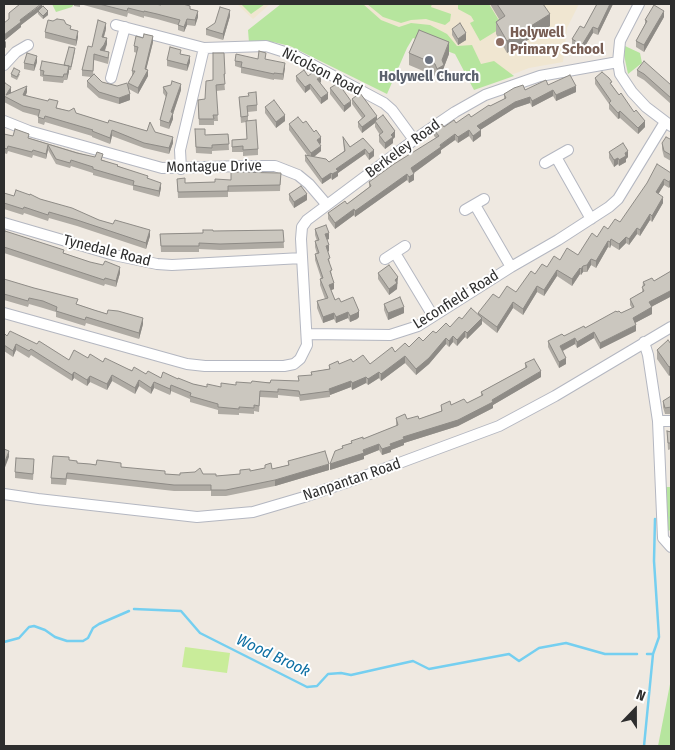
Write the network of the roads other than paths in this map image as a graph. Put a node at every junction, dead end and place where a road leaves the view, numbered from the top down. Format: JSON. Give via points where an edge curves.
{"nodes":[{"id":1,"x":639,"y":4,"type":"edge"},
{"id":2,"x":28,"y":45,"type":"dead end"},
{"id":3,"x":204,"y":48,"type":"junction"},
{"id":4,"x":618,"y":62,"type":"junction"},
{"id":5,"x":4,"y":65,"type":"edge"},
{"id":6,"x":110,"y":78,"type":"dead end"},
{"id":7,"x":4,"y":121,"type":"edge"},
{"id":8,"x":668,"y":124,"type":"edge"},
{"id":9,"x":414,"y":140,"type":"junction"},
{"id":10,"x":568,"y":150,"type":"dead end"},
{"id":11,"x":556,"y":157,"type":"junction"},
{"id":12,"x":545,"y":163,"type":"dead end"},
{"id":13,"x":181,"y":168,"type":"junction"},
{"id":14,"x":327,"y":205,"type":"junction"},
{"id":15,"x":465,"y":210,"type":"dead end"},
{"id":16,"x":591,"y":219,"type":"junction"},
{"id":17,"x":4,"y":223,"type":"edge"},
{"id":18,"x":406,"y":246,"type":"dead end"},
{"id":19,"x":395,"y":253,"type":"junction"},
{"id":20,"x":302,"y":258,"type":"junction"},
{"id":21,"x":385,"y":259,"type":"dead end"},
{"id":22,"x":511,"y":267,"type":"junction"},
{"id":23,"x":4,"y":313,"type":"edge"},
{"id":24,"x":433,"y":316,"type":"junction"},
{"id":25,"x":671,"y":327,"type":"edge"},
{"id":26,"x":307,"y":334,"type":"junction"},
{"id":27,"x":644,"y":342,"type":"junction"},
{"id":28,"x":658,"y":421,"type":"junction"},
{"id":29,"x":671,"y":421,"type":"edge"},
{"id":30,"x":4,"y":494,"type":"edge"},
{"id":31,"x":671,"y":547,"type":"edge"}],
"edges":[{"from":1,"to":4,"type":"street","via":[[620,40]]},
{"from":2,"to":5,"type":"street"},
{"from":3,"to":6,"type":"street","name":"Nicolson Road","via":[[120,26],[120,60]]},
{"from":3,"to":9,"type":"street","name":"Nicolson Road","via":[[266,46],[294,55],[384,103]]},
{"from":3,"to":13,"type":"street","via":[[180,150]]},
{"from":4,"to":8,"type":"street","via":[[620,74],[632,92]]},
{"from":4,"to":9,"type":"street","name":"Berkeley Road","via":[[540,76],[485,95]]},
{"from":7,"to":13,"type":"street","name":"Montague Drive","via":[[131,161],[162,168]]},
{"from":8,"to":16,"type":"street","name":"Leconfield Road","via":[[618,199]]},
{"from":9,"to":14,"type":"street","name":"Berkeley Road"},
{"from":10,"to":11,"type":"street"},
{"from":11,"to":12,"type":"street"},
{"from":11,"to":16,"type":"street"},
{"from":13,"to":14,"type":"street","name":"Montague Drive","via":[[275,166],[309,184]]},
{"from":14,"to":20,"type":"street","name":"Berkeley Road","via":[[306,220],[302,227]]},
{"from":15,"to":22,"type":"street","via":[[480,202]]},
{"from":16,"to":22,"type":"street","name":"Leconfield Road"},
{"from":17,"to":20,"type":"street","name":"Tynedale Road","via":[[157,264]]},
{"from":18,"to":19,"type":"street"},
{"from":19,"to":21,"type":"street"},
{"from":19,"to":24,"type":"street"},
{"from":20,"to":26,"type":"street","name":"Berkeley Road"},
{"from":22,"to":24,"type":"street","name":"Leconfield Road"},
{"from":23,"to":26,"type":"street","via":[[187,364],[205,366],[294,364],[304,353]]},
{"from":24,"to":26,"type":"street","name":"Leconfield Road","via":[[418,326],[390,335]]},
{"from":25,"to":27,"type":"street","name":"Nanpantan Road"},
{"from":27,"to":28,"type":"street"},
{"from":27,"to":30,"type":"street","name":"Nanpantan Road","via":[[556,396],[499,426],[359,478],[253,512],[197,516]]},
{"from":28,"to":29,"type":"street"},
{"from":28,"to":31,"type":"street","via":[[663,538]]}]}
